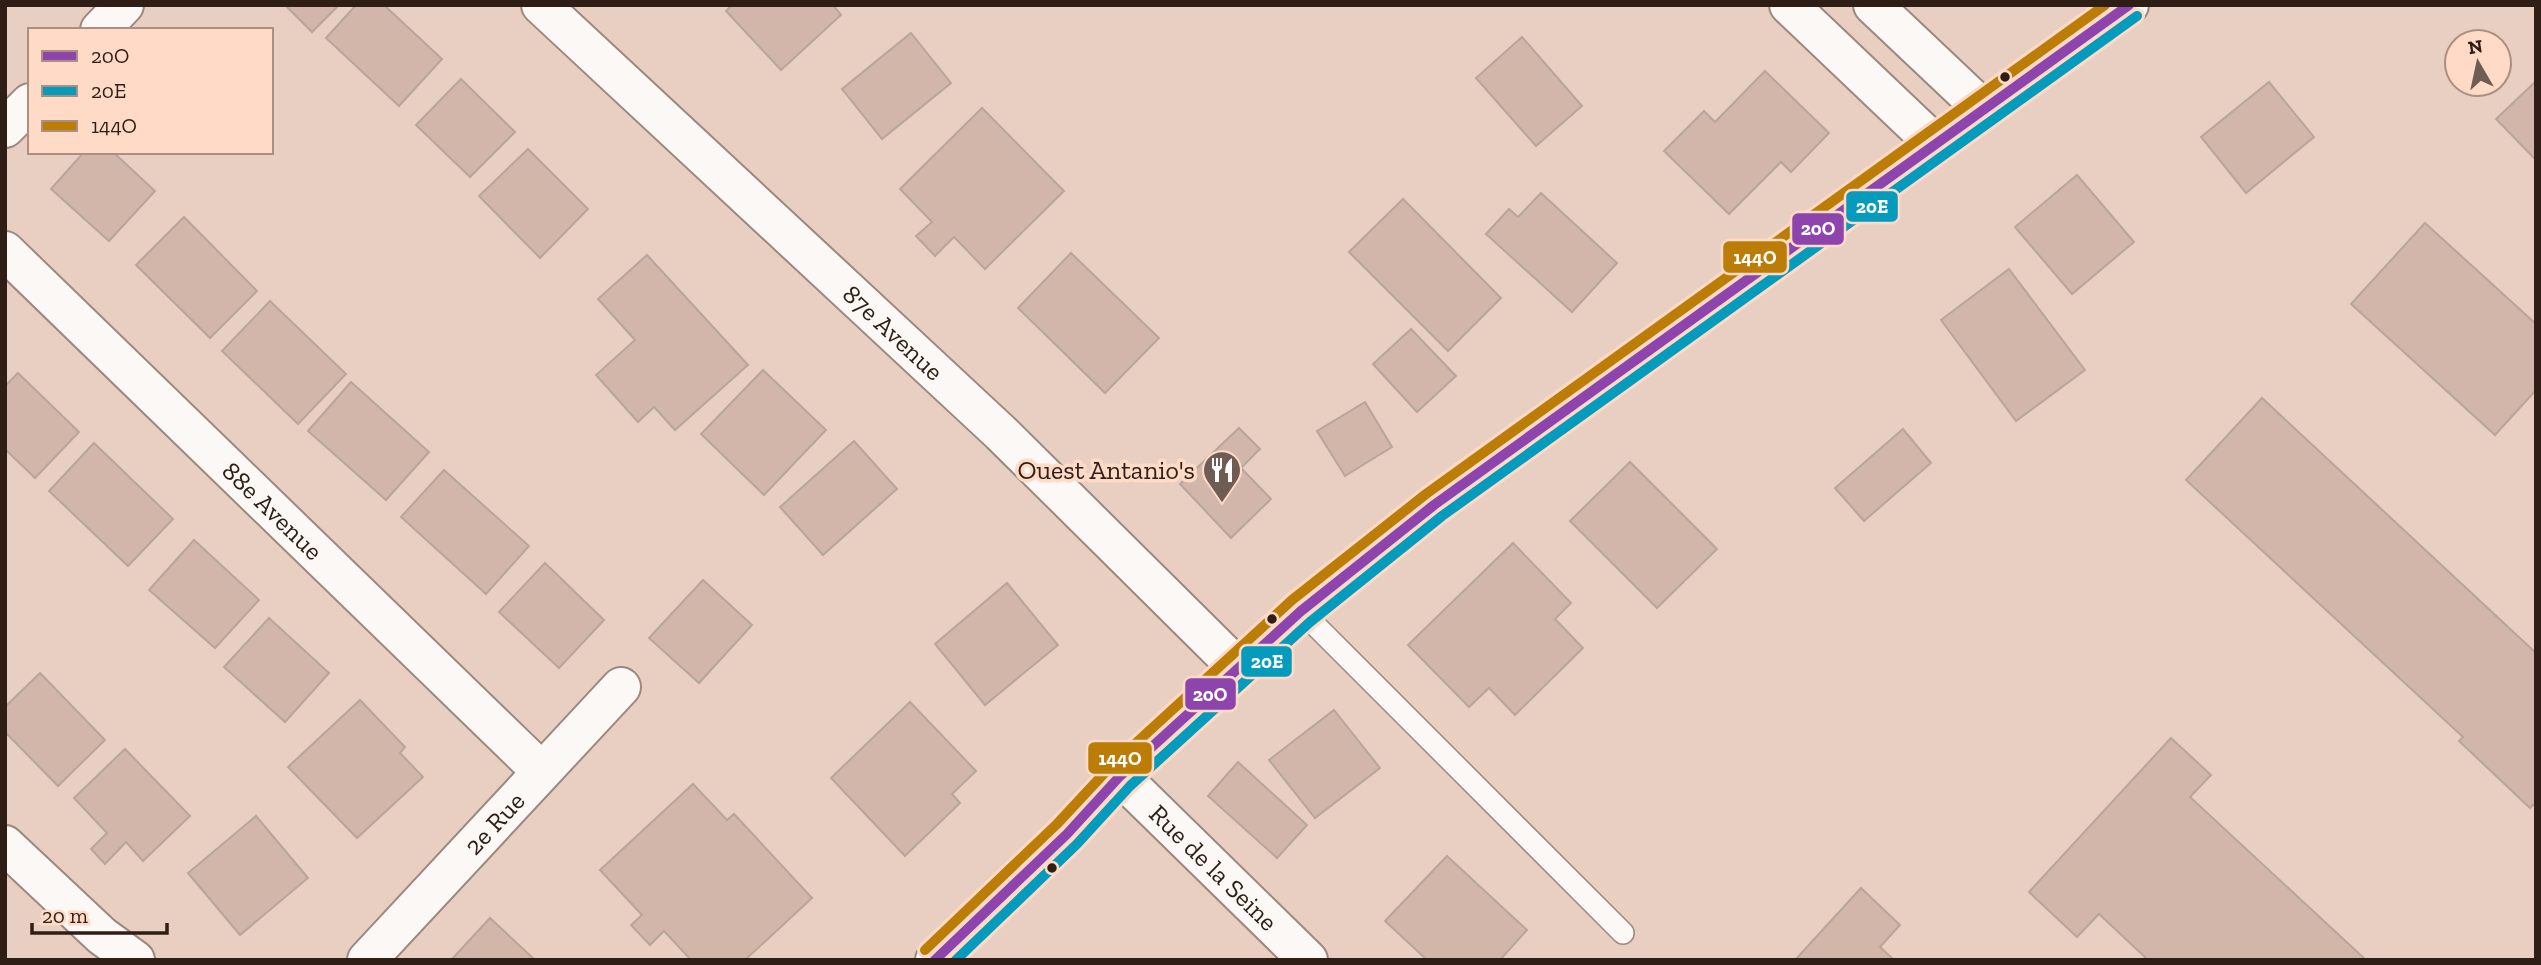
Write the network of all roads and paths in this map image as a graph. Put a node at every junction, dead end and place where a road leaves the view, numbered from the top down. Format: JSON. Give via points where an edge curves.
{"nodes":[{"id":1,"x":124,"y":5,"type":"edge"},
{"id":2,"x":541,"y":5,"type":"edge"},
{"id":3,"x":1789,"y":5,"type":"edge"},
{"id":4,"x":1873,"y":5,"type":"edge"},
{"id":5,"x":2129,"y":5,"type":"edge"},
{"id":6,"x":102,"y":28,"type":"edge"},
{"id":7,"x":28,"y":105,"type":"edge"},
{"id":8,"x":1983,"y":109,"type":"junction"},
{"id":9,"x":5,"y":128,"type":"edge"},
{"id":10,"x":1934,"y":143,"type":"junction"},
{"id":11,"x":5,"y":251,"type":"edge"},
{"id":12,"x":1300,"y":611,"type":"junction"},
{"id":13,"x":1238,"y":668,"type":"junction"},
{"id":14,"x":621,"y":687,"type":"dead end"},
{"id":15,"x":541,"y":771,"type":"junction"},
{"id":16,"x":1120,"y":776,"type":"junction"},
{"id":17,"x":5,"y":845,"type":"edge"},
{"id":18,"x":1623,"y":933,"type":"dead end"},
{"id":19,"x":135,"y":960,"type":"edge"},
{"id":20,"x":367,"y":960,"type":"edge"},
{"id":21,"x":935,"y":960,"type":"edge"},
{"id":22,"x":1308,"y":960,"type":"edge"}],
"edges":[{"from":1,"to":6,"type":"street"},
{"from":2,"to":13,"type":"street","name":"87e Avenue","via":[[1001,433]]},
{"from":3,"to":10,"type":"street"},
{"from":4,"to":8,"type":"street"},
{"from":5,"to":8,"type":"street"},
{"from":7,"to":9,"type":"street"},
{"from":8,"to":10,"type":"street"},
{"from":10,"to":12,"type":"street","via":[[1434,505]]},
{"from":11,"to":15,"type":"street","name":"88e Avenue"},
{"from":12,"to":13,"type":"street"},
{"from":12,"to":18,"type":"lane"},
{"from":13,"to":16,"type":"street"},
{"from":14,"to":15,"type":"street","name":"2e Rue"},
{"from":15,"to":20,"type":"street","name":"2e Rue"},
{"from":16,"to":21,"type":"street","via":[[1067,834]]},
{"from":16,"to":22,"type":"street","name":"Rue de la Seine"},
{"from":17,"to":19,"type":"street","via":[[102,936]]}]}
